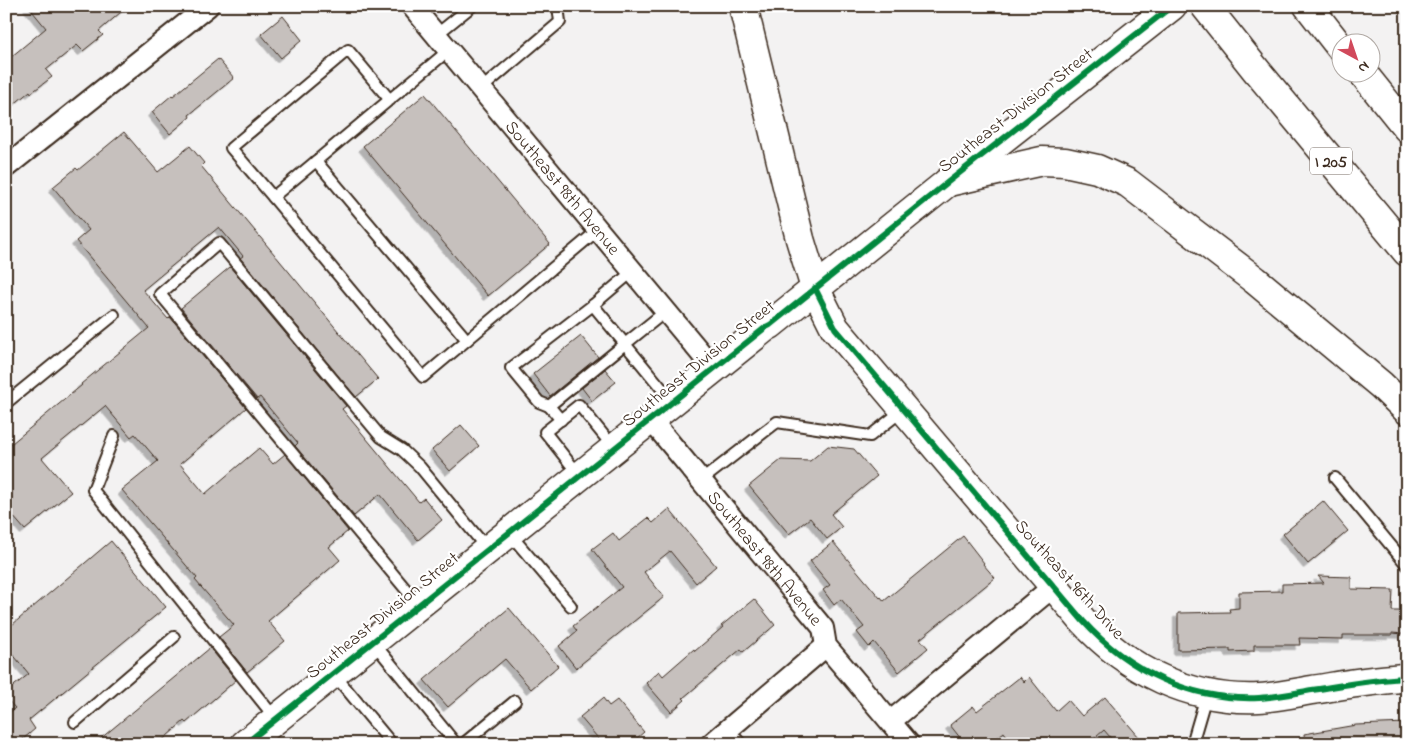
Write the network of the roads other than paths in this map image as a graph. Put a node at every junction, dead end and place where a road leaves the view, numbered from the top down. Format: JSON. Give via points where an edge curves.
{"nodes":[{"id":1,"x":208,"y":6,"type":"edge"},
{"id":2,"x":412,"y":6,"type":"edge"},
{"id":3,"x":472,"y":6,"type":"edge"},
{"id":4,"x":558,"y":6,"type":"edge"},
{"id":5,"x":743,"y":6,"type":"edge"},
{"id":6,"x":1172,"y":6,"type":"edge"},
{"id":7,"x":1205,"y":6,"type":"edge"},
{"id":8,"x":1313,"y":13,"type":"edge"},
{"id":9,"x":1330,"y":34,"type":"edge"},
{"id":10,"x":442,"y":43,"type":"junction"},
{"id":11,"x":1370,"y":82,"type":"edge"},
{"id":12,"x":481,"y":89,"type":"junction"},
{"id":13,"x":390,"y":100,"type":"junction"},
{"id":14,"x":1407,"y":128,"type":"edge"},
{"id":15,"x":316,"y":162,"type":"junction"},
{"id":16,"x":6,"y":167,"type":"edge"},
{"id":17,"x":948,"y":182,"type":"junction"},
{"id":18,"x":273,"y":197,"type":"junction"},
{"id":19,"x":598,"y":230,"type":"junction"},
{"id":20,"x":1407,"y":252,"type":"edge"},
{"id":21,"x":633,"y":271,"type":"junction"},
{"id":22,"x":815,"y":288,"type":"junction"},
{"id":23,"x":593,"y":305,"type":"junction"},
{"id":24,"x":666,"y":311,"type":"junction"},
{"id":25,"x":114,"y":315,"type":"dead end"},
{"id":26,"x":467,"y":340,"type":"junction"},
{"id":27,"x":625,"y":344,"type":"junction"},
{"id":28,"x":714,"y":369,"type":"junction"},
{"id":29,"x":673,"y":402,"type":"junction"},
{"id":30,"x":6,"y":403,"type":"edge"},
{"id":31,"x":549,"y":406,"type":"junction"},
{"id":32,"x":904,"y":410,"type":"junction"},
{"id":33,"x":1407,"y":410,"type":"edge"},
{"id":34,"x":561,"y":420,"type":"junction"},
{"id":35,"x":651,"y":420,"type":"junction"},
{"id":36,"x":114,"y":436,"type":"dead end"},
{"id":37,"x":615,"y":448,"type":"junction"},
{"id":38,"x":581,"y":476,"type":"junction"},
{"id":39,"x":1335,"y":478,"type":"dead end"},
{"id":40,"x":702,"y":480,"type":"junction"},
{"id":41,"x":509,"y":533,"type":"junction"},
{"id":42,"x":488,"y":550,"type":"junction"},
{"id":43,"x":1407,"y":565,"type":"edge"},
{"id":44,"x":1054,"y":586,"type":"junction"},
{"id":45,"x":419,"y":605,"type":"junction"},
{"id":46,"x":571,"y":606,"type":"dead end"},
{"id":47,"x":174,"y":637,"type":"dead end"},
{"id":48,"x":372,"y":642,"type":"junction"},
{"id":49,"x":826,"y":646,"type":"junction"},
{"id":50,"x":333,"y":673,"type":"junction"},
{"id":51,"x":1407,"y":678,"type":"edge"},
{"id":52,"x":1206,"y":694,"type":"junction"},
{"id":53,"x":515,"y":700,"type":"dead end"},
{"id":54,"x":276,"y":719,"type":"junction"},
{"id":55,"x":890,"y":721,"type":"junction"},
{"id":56,"x":75,"y":722,"type":"dead end"},
{"id":57,"x":734,"y":736,"type":"edge"},
{"id":58,"x":245,"y":744,"type":"edge"},
{"id":59,"x":392,"y":744,"type":"edge"},
{"id":60,"x":456,"y":744,"type":"edge"},
{"id":61,"x":462,"y":744,"type":"edge"},
{"id":62,"x":711,"y":744,"type":"edge"},
{"id":63,"x":910,"y":744,"type":"edge"},
{"id":64,"x":1200,"y":744,"type":"edge"}],
"edges":[{"from":1,"to":16,"type":"street"},
{"from":2,"to":10,"type":"street","name":"Southeast 98th Avenue"},
{"from":3,"to":10,"type":"lane"},
{"from":4,"to":12,"type":"lane","via":[[560,22]]},
{"from":5,"to":22,"type":"main road","name":"Southeast 96th Drive"},
{"from":6,"to":17,"type":"main road","name":"Southeast Division Street"},
{"from":7,"to":20,"type":"main road","number":"I 205"},
{"from":8,"to":9,"type":"main road"},
{"from":10,"to":12,"type":"street","name":"Southeast 98th Avenue"},
{"from":10,"to":13,"type":"lane"},
{"from":11,"to":14,"type":"main road"},
{"from":12,"to":19,"type":"street","name":"Southeast 98th Avenue"},
{"from":13,"to":15,"type":"lane"},
{"from":13,"to":18,"type":"lane","via":[[348,50],[340,56],[231,148]]},
{"from":15,"to":18,"type":"lane"},
{"from":15,"to":26,"type":"lane"},
{"from":17,"to":22,"type":"main road","name":"Southeast Division Street"},
{"from":17,"to":33,"type":"main road","via":[[1042,162],[1065,162],[1097,169],[1128,183],[1255,280]]},
{"from":18,"to":26,"type":"lane","via":[[423,377]]},
{"from":19,"to":21,"type":"street","name":"Southeast 98th Avenue"},
{"from":19,"to":26,"type":"lane"},
{"from":21,"to":23,"type":"lane"},
{"from":21,"to":24,"type":"street","name":"Southeast 98th Avenue"},
{"from":22,"to":28,"type":"main road","name":"Southeast Division Street"},
{"from":22,"to":32,"type":"main road","name":"Southeast 96th Drive","via":[[835,328]]},
{"from":23,"to":27,"type":"lane"},
{"from":23,"to":31,"type":"lane","via":[[511,368],[539,402]]},
{"from":24,"to":27,"type":"lane"},
{"from":24,"to":28,"type":"street","name":"Southeast 98th Avenue"},
{"from":25,"to":30,"type":"lane"},
{"from":27,"to":29,"type":"lane"},
{"from":27,"to":31,"type":"lane"},
{"from":28,"to":29,"type":"main road","name":"Southeast Division Street"},
{"from":29,"to":35,"type":"main road","name":"Southeast Division Street"},
{"from":31,"to":34,"type":"lane"},
{"from":32,"to":40,"type":"lane","via":[[870,436],[777,422]]},
{"from":32,"to":44,"type":"main road","name":"Southeast 96th Drive"},
{"from":34,"to":37,"type":"lane","via":[[579,405]]},
{"from":34,"to":38,"type":"lane","via":[[545,432]]},
{"from":35,"to":37,"type":"main road","name":"Southeast Division Street"},
{"from":35,"to":40,"type":"street","name":"Southeast 98th Avenue"},
{"from":36,"to":54,"type":"lane","via":[[93,490]]},
{"from":37,"to":38,"type":"main road","name":"Southeast Division Street"},
{"from":38,"to":41,"type":"main road","name":"Southeast Division Street"},
{"from":39,"to":43,"type":"lane"},
{"from":40,"to":49,"type":"street","name":"Southeast 98th Avenue","via":[[823,628]]},
{"from":41,"to":42,"type":"main road","name":"Southeast Division Street"},
{"from":41,"to":46,"type":"lane"},
{"from":42,"to":45,"type":"main road","name":"Southeast Division Street"},
{"from":42,"to":45,"type":"lane","via":[[420,467],[381,437],[219,243],[160,294]]},
{"from":44,"to":52,"type":"main road","name":"Southeast 96th Drive","via":[[1096,635],[1126,660],[1164,681]]},
{"from":44,"to":55,"type":"street"},
{"from":45,"to":48,"type":"main road","name":"Southeast Division Street"},
{"from":47,"to":56,"type":"lane"},
{"from":48,"to":50,"type":"main road","name":"Southeast Division Street"},
{"from":48,"to":60,"type":"lane"},
{"from":49,"to":55,"type":"street","name":"Southeast 98th Avenue"},
{"from":49,"to":57,"type":"street"},
{"from":50,"to":54,"type":"main road","name":"Southeast Division Street"},
{"from":50,"to":59,"type":"lane"},
{"from":51,"to":52,"type":"main road","name":"Southeast 96th Drive","via":[[1260,698]]},
{"from":52,"to":64,"type":"lane","via":[[1194,737]]},
{"from":53,"to":61,"type":"lane"},
{"from":54,"to":58,"type":"main road","name":"Southeast Division Street"},
{"from":55,"to":63,"type":"street","name":"Southeast 98th Avenue"},
{"from":57,"to":62,"type":"street"}]}
